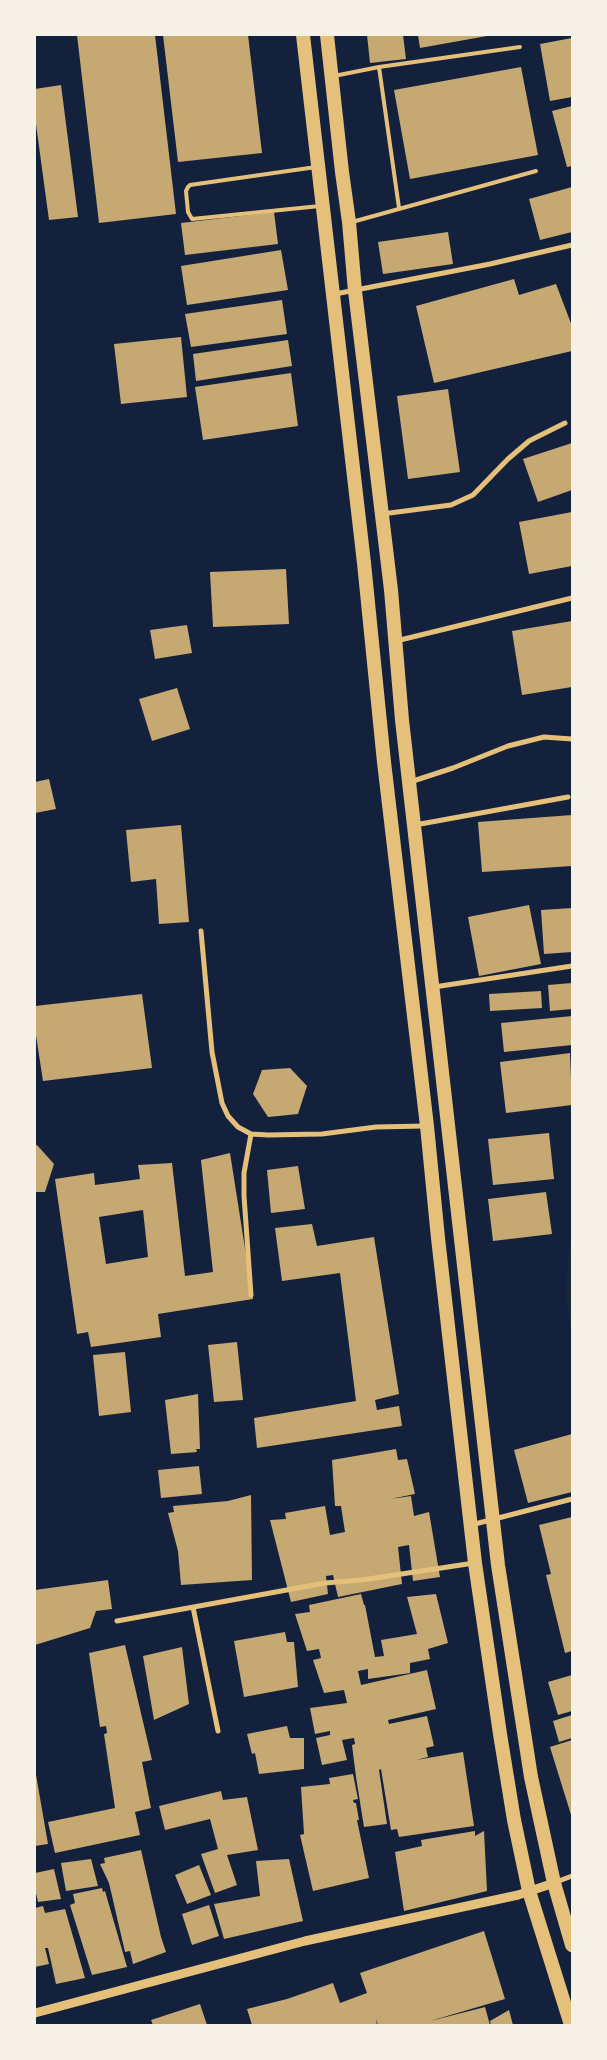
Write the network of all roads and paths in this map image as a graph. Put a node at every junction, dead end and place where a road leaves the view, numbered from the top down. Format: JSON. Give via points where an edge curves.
{"nodes":[{"id":1,"x":303,"y":35,"type":"edge"},
{"id":2,"x":327,"y":35,"type":"edge"},
{"id":3,"x":520,"y":46,"type":"dead end"},
{"id":4,"x":379,"y":67,"type":"junction"},
{"id":5,"x":331,"y":76,"type":"junction"},
{"id":6,"x":318,"y":167,"type":"junction"},
{"id":7,"x":536,"y":171,"type":"dead end"},
{"id":8,"x":323,"y":206,"type":"junction"},
{"id":9,"x":399,"y":208,"type":"junction"},
{"id":10,"x":349,"y":222,"type":"junction"},
{"id":11,"x":572,"y":244,"type":"edge"},
{"id":12,"x":355,"y":291,"type":"junction"},
{"id":13,"x":332,"y":295,"type":"junction"},
{"id":14,"x":565,"y":423,"type":"dead end"},
{"id":15,"x":382,"y":514,"type":"junction"},
{"id":16,"x":572,"y":598,"type":"edge"},
{"id":17,"x":395,"y":641,"type":"junction"},
{"id":18,"x":572,"y":738,"type":"edge"},
{"id":19,"x":407,"y":759,"type":"junction"},
{"id":20,"x":384,"y":762,"type":"junction"},
{"id":21,"x":410,"y":782,"type":"junction"},
{"id":22,"x":568,"y":797,"type":"dead end"},
{"id":23,"x":415,"y":825,"type":"junction"},
{"id":24,"x":200,"y":931,"type":"dead end"},
{"id":25,"x":572,"y":966,"type":"edge"},
{"id":26,"x":433,"y":987,"type":"junction"},
{"id":27,"x":427,"y":1126,"type":"junction"},
{"id":28,"x":251,"y":1134,"type":"junction"},
{"id":29,"x":251,"y":1295,"type":"dead end"},
{"id":30,"x":572,"y":1499,"type":"edge"},
{"id":31,"x":493,"y":1520,"type":"junction"},
{"id":32,"x":471,"y":1525,"type":"junction"},
{"id":33,"x":475,"y":1563,"type":"junction"},
{"id":34,"x":193,"y":1607,"type":"junction"},
{"id":35,"x":117,"y":1621,"type":"dead end"},
{"id":36,"x":218,"y":1731,"type":"dead end"},
{"id":37,"x":572,"y":1876,"type":"edge"},
{"id":38,"x":554,"y":1883,"type":"junction"},
{"id":39,"x":529,"y":1891,"type":"junction"},
{"id":40,"x":572,"y":1945,"type":"edge"},
{"id":41,"x":35,"y":2013,"type":"edge"},
{"id":42,"x":571,"y":2025,"type":"edge"}],
"edges":[{"from":1,"to":6,"type":"highway"},
{"from":2,"to":5,"type":"highway"},
{"from":3,"to":4,"type":"lane"},
{"from":4,"to":5,"type":"lane"},
{"from":4,"to":9,"type":"lane"},
{"from":5,"to":10,"type":"highway"},
{"from":6,"to":8,"type":"highway"},
{"from":6,"to":8,"type":"lane","via":[[190,185],[186,191],[188,212],[192,219]]},
{"from":7,"to":9,"type":"lane"},
{"from":8,"to":13,"type":"highway"},
{"from":9,"to":10,"type":"lane"},
{"from":10,"to":12,"type":"highway"},
{"from":11,"to":12,"type":"street"},
{"from":12,"to":13,"type":"street"},
{"from":12,"to":15,"type":"highway"},
{"from":13,"to":20,"type":"highway"},
{"from":14,"to":15,"type":"street","via":[[529,441],[473,495],[451,505]]},
{"from":15,"to":17,"type":"highway"},
{"from":16,"to":17,"type":"street"},
{"from":17,"to":19,"type":"highway"},
{"from":18,"to":21,"type":"street","via":[[544,737],[508,746]]},
{"from":19,"to":20,"type":"highway"},
{"from":19,"to":21,"type":"highway"},
{"from":20,"to":27,"type":"highway"},
{"from":21,"to":23,"type":"highway"},
{"from":22,"to":23,"type":"street"},
{"from":23,"to":26,"type":"highway"},
{"from":24,"to":28,"type":"street","via":[[212,1052],[222,1103],[238,1127]]},
{"from":25,"to":26,"type":"street"},
{"from":26,"to":31,"type":"highway"},
{"from":27,"to":28,"type":"street","via":[[376,1127],[322,1134]]},
{"from":27,"to":32,"type":"highway"},
{"from":28,"to":29,"type":"street","via":[[244,1173]]},
{"from":30,"to":31,"type":"street"},
{"from":31,"to":32,"type":"street"},
{"from":31,"to":38,"type":"highway","via":[[531,1777]]},
{"from":32,"to":33,"type":"highway"},
{"from":33,"to":34,"type":"street","via":[[325,1583]]},
{"from":33,"to":39,"type":"highway","via":[[500,1734]]},
{"from":34,"to":35,"type":"street"},
{"from":34,"to":36,"type":"street"},
{"from":37,"to":38,"type":"street"},
{"from":38,"to":39,"type":"street"},
{"from":38,"to":40,"type":"highway"},
{"from":39,"to":41,"type":"street","via":[[305,1941]]},
{"from":39,"to":42,"type":"highway"}]}
